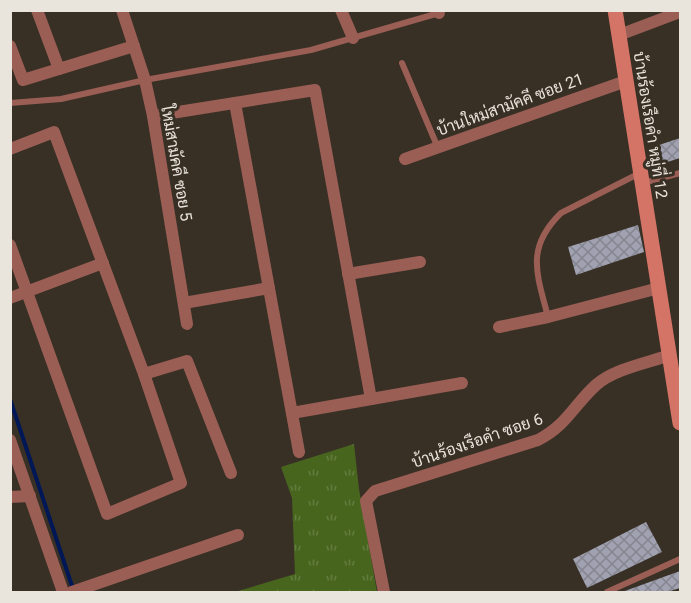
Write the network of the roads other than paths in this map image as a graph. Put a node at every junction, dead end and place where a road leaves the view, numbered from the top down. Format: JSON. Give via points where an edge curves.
{"nodes":[{"id":1,"x":37,"y":10,"type":"edge"},
{"id":2,"x":122,"y":10,"type":"edge"},
{"id":3,"x":341,"y":10,"type":"edge"},
{"id":4,"x":615,"y":10,"type":"edge"},
{"id":5,"x":438,"y":12,"type":"edge"},
{"id":6,"x":681,"y":12,"type":"edge"},
{"id":7,"x":619,"y":34,"type":"junction"},
{"id":8,"x":353,"y":38,"type":"junction"},
{"id":9,"x":10,"y":46,"type":"edge"},
{"id":10,"x":134,"y":46,"type":"junction"},
{"id":11,"x":402,"y":63,"type":"dead end"},
{"id":12,"x":59,"y":69,"type":"junction"},
{"id":13,"x":145,"y":80,"type":"junction"},
{"id":14,"x":626,"y":81,"type":"junction"},
{"id":15,"x":10,"y":103,"type":"edge"},
{"id":16,"x":235,"y":103,"type":"junction"},
{"id":17,"x":153,"y":116,"type":"junction"},
{"id":18,"x":438,"y":148,"type":"junction"},
{"id":19,"x":10,"y":149,"type":"edge"},
{"id":20,"x":405,"y":159,"type":"dead end"},
{"id":21,"x":681,"y":172,"type":"edge"},
{"id":22,"x":642,"y":178,"type":"junction"},
{"id":23,"x":10,"y":245,"type":"edge"},
{"id":24,"x":420,"y":262,"type":"dead end"},
{"id":25,"x":103,"y":263,"type":"junction"},
{"id":26,"x":348,"y":274,"type":"junction"},
{"id":27,"x":269,"y":288,"type":"junction"},
{"id":28,"x":659,"y":288,"type":"junction"},
{"id":29,"x":26,"y":291,"type":"junction"},
{"id":30,"x":10,"y":298,"type":"edge"},
{"id":31,"x":184,"y":303,"type":"junction"},
{"id":32,"x":548,"y":317,"type":"junction"},
{"id":33,"x":187,"y":324,"type":"dead end"},
{"id":34,"x":499,"y":327,"type":"dead end"},
{"id":35,"x":670,"y":354,"type":"junction"},
{"id":36,"x":144,"y":374,"type":"junction"},
{"id":37,"x":462,"y":383,"type":"dead end"},
{"id":38,"x":371,"y":399,"type":"junction"},
{"id":39,"x":292,"y":413,"type":"junction"},
{"id":40,"x":680,"y":419,"type":"edge"},
{"id":41,"x":10,"y":441,"type":"edge"},
{"id":42,"x":299,"y":452,"type":"dead end"},
{"id":43,"x":231,"y":473,"type":"dead end"},
{"id":44,"x":30,"y":496,"type":"junction"},
{"id":45,"x":10,"y":497,"type":"edge"},
{"id":46,"x":238,"y":535,"type":"dead end"},
{"id":47,"x":681,"y":559,"type":"edge"},
{"id":48,"x":75,"y":591,"type":"edge"},
{"id":49,"x":63,"y":592,"type":"edge"},
{"id":50,"x":384,"y":592,"type":"edge"},
{"id":51,"x":607,"y":592,"type":"edge"}],
"edges":[{"from":1,"to":12,"type":"street"},
{"from":2,"to":10,"type":"street","name":"ใหม่สามัคคี ซอย 5"},
{"from":3,"to":8,"type":"street"},
{"from":4,"to":7,"type":"street","name":"บ้านร้องเรือคำ หมู่ที่ 12"},
{"from":5,"to":8,"type":"lane"},
{"from":6,"to":7,"type":"street"},
{"from":7,"to":14,"type":"street","name":"บ้านร้องเรือคำ หมู่ที่ 12"},
{"from":8,"to":13,"type":"lane","via":[[311,50]]},
{"from":9,"to":12,"type":"street","via":[[23,80]]},
{"from":10,"to":12,"type":"street"},
{"from":10,"to":13,"type":"street","name":"ใหม่สามัคคี ซอย 5"},
{"from":11,"to":18,"type":"lane"},
{"from":13,"to":15,"type":"lane","via":[[62,99]]},
{"from":13,"to":17,"type":"street","name":"ใหม่สามัคคี ซอย 5"},
{"from":14,"to":18,"type":"street","name":"บ้านใหม่สามัคคี ซอย 21"},
{"from":14,"to":22,"type":"street","name":"บ้านร้องเรือคำ หมู่ที่ 12"},
{"from":16,"to":17,"type":"street"},
{"from":16,"to":26,"type":"street","via":[[315,90]]},
{"from":16,"to":27,"type":"street"},
{"from":17,"to":31,"type":"street","name":"ใหม่สามัคคี ซอย 5"},
{"from":18,"to":20,"type":"street","name":"บ้านใหม่สามัคคี ซอย 21"},
{"from":19,"to":25,"type":"street","via":[[54,132]]},
{"from":21,"to":22,"type":"lane"},
{"from":22,"to":28,"type":"street","name":"บ้านร้องเรือคำ หมู่ที่ 12"},
{"from":22,"to":32,"type":"lane","via":[[561,213],[551,223],[536,254]]},
{"from":23,"to":29,"type":"street"},
{"from":24,"to":26,"type":"street"},
{"from":25,"to":29,"type":"street"},
{"from":25,"to":36,"type":"street"},
{"from":26,"to":38,"type":"street"},
{"from":27,"to":31,"type":"street"},
{"from":27,"to":39,"type":"street"},
{"from":28,"to":32,"type":"street"},
{"from":28,"to":35,"type":"street","name":"บ้านร้องเรือคำ หมู่ที่ 12"},
{"from":29,"to":30,"type":"street"},
{"from":29,"to":36,"type":"street","via":[[107,514],[181,483]]},
{"from":31,"to":33,"type":"street","name":"ใหม่สามัคคี ซอย 5"},
{"from":32,"to":34,"type":"street"},
{"from":35,"to":40,"type":"street","name":"บ้านร้องเรือคำ หมู่ที่ 12"},
{"from":35,"to":50,"type":"street","name":"บ้านร้องเรือคำ ซอย 6","via":[[597,384],[565,422],[538,440],[375,491],[366,501]]},
{"from":36,"to":43,"type":"street","via":[[187,361]]},
{"from":37,"to":38,"type":"street"},
{"from":38,"to":39,"type":"street"},
{"from":39,"to":42,"type":"street"},
{"from":41,"to":44,"type":"street"},
{"from":44,"to":45,"type":"street"},
{"from":44,"to":49,"type":"street"},
{"from":46,"to":48,"type":"street"},
{"from":47,"to":51,"type":"lane"}]}
